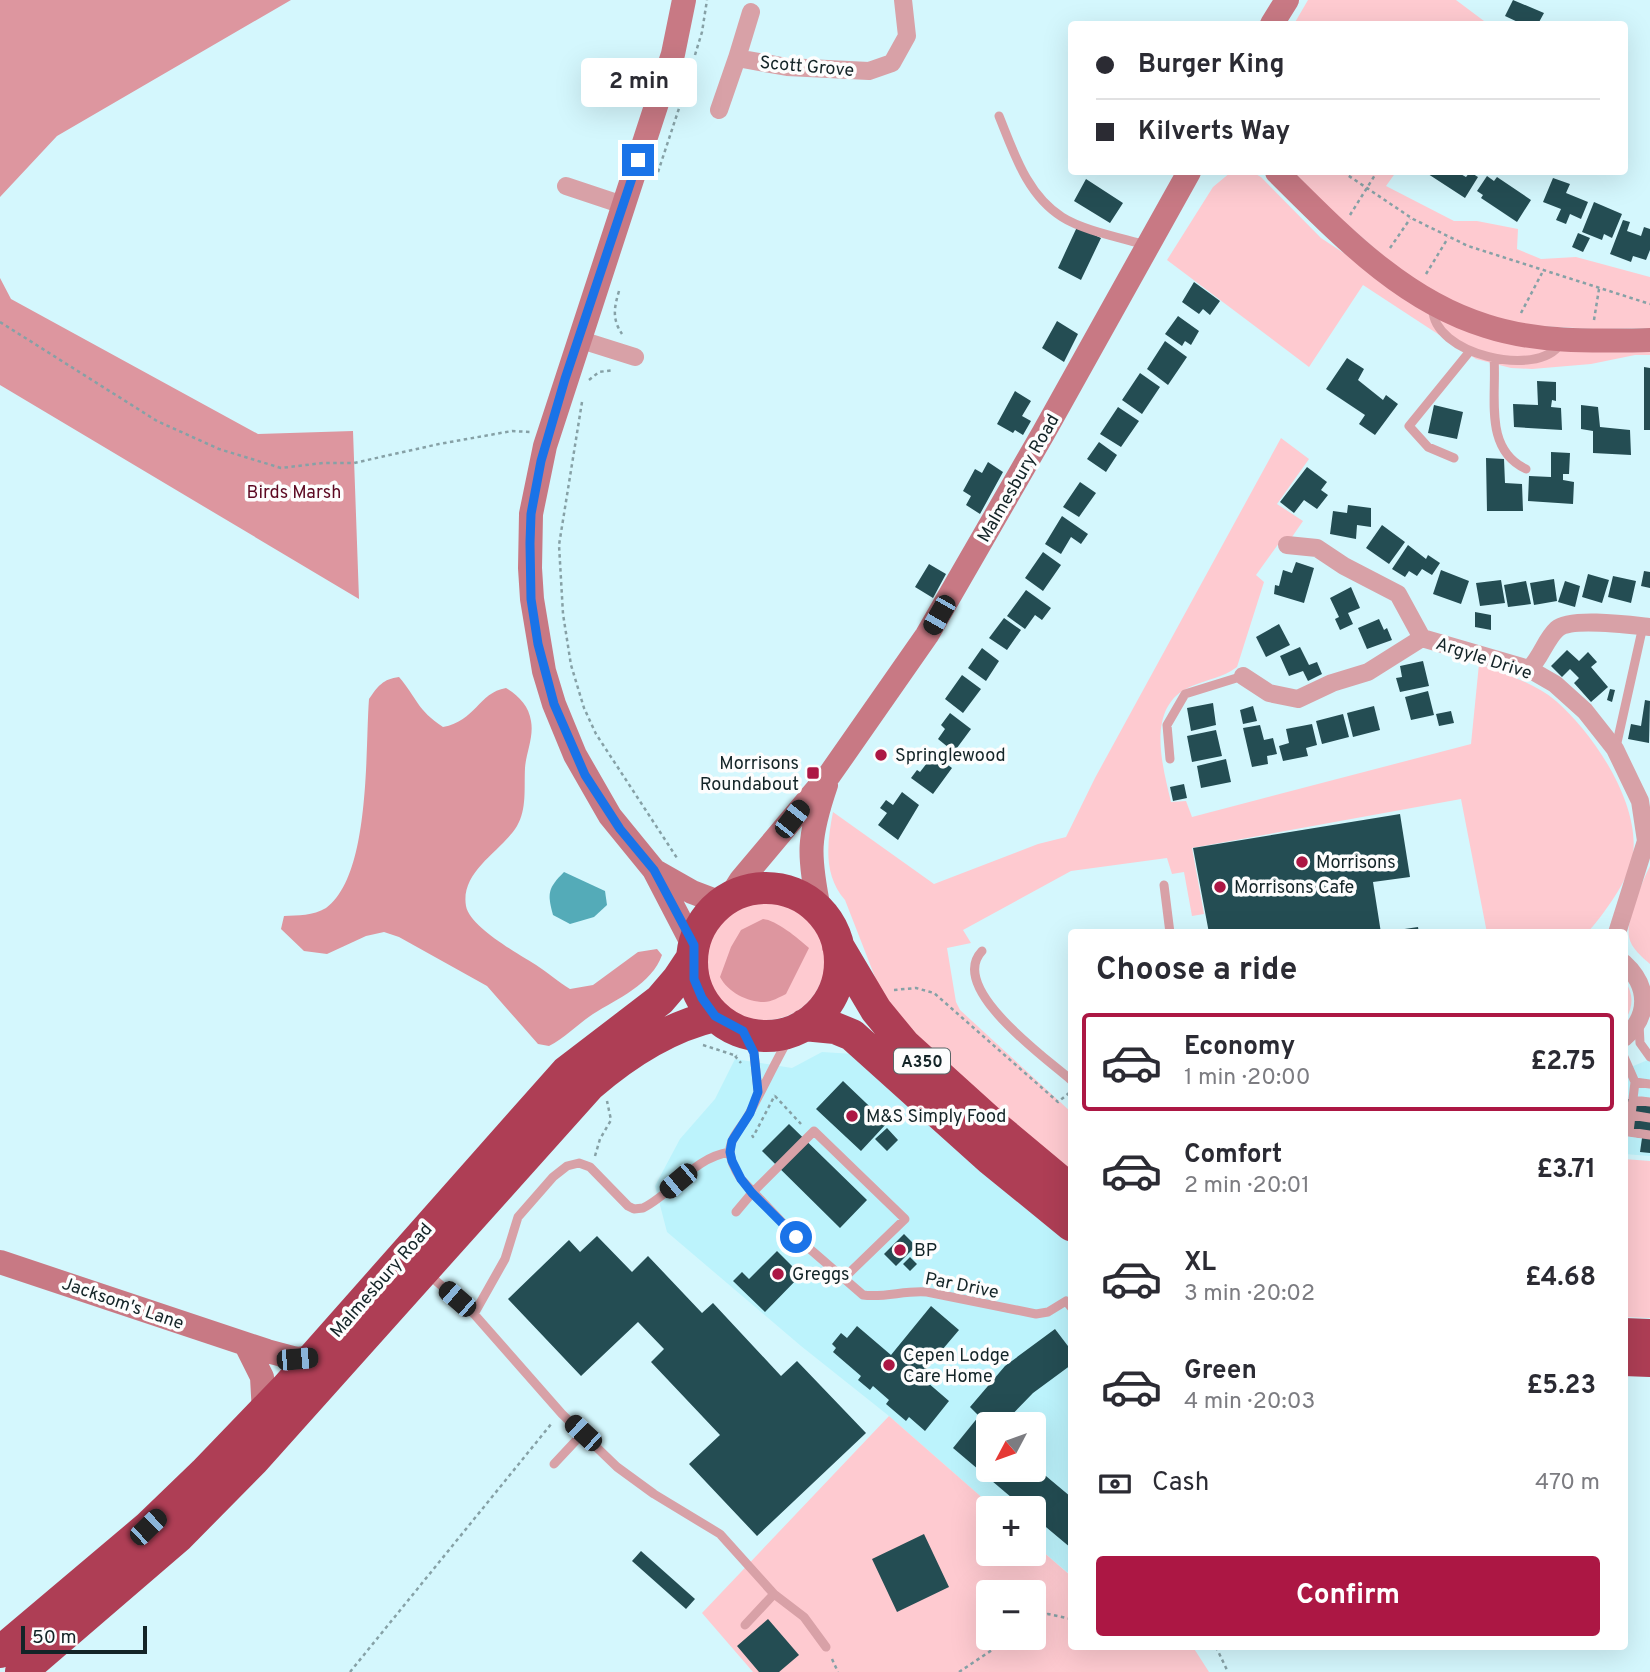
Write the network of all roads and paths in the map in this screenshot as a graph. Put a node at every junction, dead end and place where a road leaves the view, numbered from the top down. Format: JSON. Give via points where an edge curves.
{"nodes":[{"id":1,"x":684,"y":0,"type":"edge"},
{"id":2,"x":707,"y":0,"type":"edge"},
{"id":3,"x":903,"y":0,"type":"edge"},
{"id":4,"x":1287,"y":0,"type":"edge"},
{"id":5,"x":751,"y":12,"type":"dead end"},
{"id":6,"x":1274,"y":21,"type":"edge"},
{"id":7,"x":695,"y":58,"type":"dead end"},
{"id":8,"x":737,"y":58,"type":"junction"},
{"id":9,"x":691,"y":70,"type":"dead end"},
{"id":10,"x":719,"y":110,"type":"dead end"},
{"id":11,"x":999,"y":116,"type":"dead end"},
{"id":12,"x":657,"y":175,"type":"dead end"},
{"id":13,"x":1192,"y":175,"type":"edge"},
{"id":14,"x":1277,"y":175,"type":"edge"},
{"id":15,"x":1348,"y":175,"type":"edge"},
{"id":16,"x":1375,"y":175,"type":"dead end"},
{"id":17,"x":566,"y":186,"type":"dead end"},
{"id":18,"x":1367,"y":188,"type":"junction"},
{"id":19,"x":623,"y":205,"type":"junction"},
{"id":20,"x":1410,"y":218,"type":"junction"},
{"id":21,"x":1338,"y":232,"type":"junction"},
{"id":22,"x":1449,"y":237,"type":"junction"},
{"id":23,"x":1147,"y":246,"type":"junction"},
{"id":24,"x":1378,"y":265,"type":"junction"},
{"id":25,"x":1543,"y":271,"type":"junction"},
{"id":26,"x":1599,"y":288,"type":"junction"},
{"id":27,"x":620,"y":289,"type":"dead end"},
{"id":28,"x":1424,"y":297,"type":"junction"},
{"id":29,"x":1650,"y":304,"type":"edge"},
{"id":30,"x":0,"y":322,"type":"edge"},
{"id":31,"x":1517,"y":334,"type":"junction"},
{"id":32,"x":579,"y":339,"type":"junction"},
{"id":33,"x":1563,"y":339,"type":"junction"},
{"id":34,"x":1650,"y":340,"type":"edge"},
{"id":35,"x":1596,"y":341,"type":"junction"},
{"id":36,"x":1471,"y":351,"type":"junction"},
{"id":37,"x":633,"y":356,"type":"junction"},
{"id":38,"x":1494,"y":358,"type":"junction"},
{"id":39,"x":584,"y":390,"type":"dead end"},
{"id":40,"x":582,"y":403,"type":"dead end"},
{"id":41,"x":512,"y":432,"type":"dead end"},
{"id":42,"x":1454,"y":458,"type":"dead end"},
{"id":43,"x":1526,"y":469,"type":"dead end"},
{"id":44,"x":1287,"y":545,"type":"dead end"},
{"id":45,"x":1647,"y":627,"type":"edge"},
{"id":46,"x":1422,"y":638,"type":"junction"},
{"id":47,"x":1529,"y":669,"type":"junction"},
{"id":48,"x":1243,"y":676,"type":"joint"},
{"id":49,"x":1615,"y":749,"type":"junction"},
{"id":50,"x":1170,"y":759,"type":"dead end"},
{"id":51,"x":830,"y":774,"type":"junction"},
{"id":52,"x":1648,"y":841,"type":"edge"},
{"id":53,"x":678,"y":860,"type":"dead end"},
{"id":54,"x":654,"y":870,"type":"junction"},
{"id":55,"x":1164,"y":885,"type":"dead end"},
{"id":56,"x":725,"y":901,"type":"junction"},
{"id":57,"x":819,"y":909,"type":"junction"},
{"id":58,"x":1170,"y":929,"type":"edge"},
{"id":59,"x":1618,"y":929,"type":"edge"},
{"id":60,"x":838,"y":946,"type":"junction"},
{"id":61,"x":982,"y":951,"type":"dead end"},
{"id":62,"x":693,"y":952,"type":"junction"},
{"id":63,"x":1628,"y":967,"type":"edge"},
{"id":64,"x":891,"y":990,"type":"dead end"},
{"id":65,"x":1647,"y":995,"type":"edge"},
{"id":66,"x":715,"y":1016,"type":"junction"},
{"id":67,"x":1640,"y":1022,"type":"junction"},
{"id":68,"x":798,"y":1028,"type":"junction"},
{"id":69,"x":1628,"y":1034,"type":"edge"},
{"id":70,"x":691,"y":1042,"type":"dead end"},
{"id":71,"x":744,"y":1047,"type":"junction"},
{"id":72,"x":1650,"y":1057,"type":"edge"},
{"id":73,"x":1628,"y":1066,"type":"edge"},
{"id":74,"x":745,"y":1070,"type":"dead end"},
{"id":75,"x":1068,"y":1077,"type":"edge"},
{"id":76,"x":1635,"y":1082,"type":"junction"},
{"id":77,"x":1650,"y":1084,"type":"edge"},
{"id":78,"x":778,"y":1089,"type":"dead end"},
{"id":79,"x":758,"y":1092,"type":"junction"},
{"id":80,"x":1068,"y":1093,"type":"edge"},
{"id":81,"x":608,"y":1096,"type":"dead end"},
{"id":82,"x":775,"y":1096,"type":"junction"},
{"id":83,"x":1633,"y":1100,"type":"junction"},
{"id":84,"x":1650,"y":1102,"type":"edge"},
{"id":85,"x":1631,"y":1115,"type":"junction"},
{"id":86,"x":1650,"y":1118,"type":"edge"},
{"id":87,"x":742,"y":1125,"type":"junction"},
{"id":88,"x":811,"y":1134,"type":"junction"},
{"id":89,"x":1650,"y":1135,"type":"edge"},
{"id":90,"x":730,"y":1152,"type":"junction"},
{"id":91,"x":590,"y":1167,"type":"junction"},
{"id":92,"x":1068,"y":1187,"type":"edge"},
{"id":93,"x":752,"y":1193,"type":"junction"},
{"id":94,"x":736,"y":1212,"type":"dead end"},
{"id":95,"x":1068,"y":1223,"type":"edge"},
{"id":96,"x":0,"y":1262,"type":"edge"},
{"id":97,"x":424,"y":1269,"type":"junction"},
{"id":98,"x":844,"y":1278,"type":"junction"},
{"id":99,"x":1068,"y":1304,"type":"edge"},
{"id":100,"x":474,"y":1314,"type":"junction"},
{"id":101,"x":1628,"y":1334,"type":"edge"},
{"id":102,"x":1650,"y":1335,"type":"edge"},
{"id":103,"x":246,"y":1345,"type":"junction"},
{"id":104,"x":314,"y":1357,"type":"junction"},
{"id":105,"x":1628,"y":1360,"type":"edge"},
{"id":106,"x":1650,"y":1362,"type":"edge"},
{"id":107,"x":264,"y":1413,"type":"junction"},
{"id":108,"x":562,"y":1414,"type":"junction"},
{"id":109,"x":583,"y":1433,"type":"junction"},
{"id":110,"x":554,"y":1464,"type":"dead end"},
{"id":111,"x":774,"y":1594,"type":"junction"},
{"id":112,"x":1046,"y":1615,"type":"edge"},
{"id":113,"x":1068,"y":1618,"type":"edge"},
{"id":114,"x":745,"y":1625,"type":"dead end"},
{"id":115,"x":826,"y":1647,"type":"dead end"},
{"id":116,"x":992,"y":1650,"type":"edge"},
{"id":117,"x":1217,"y":1650,"type":"edge"},
{"id":118,"x":0,"y":1652,"type":"edge"},
{"id":119,"x":21,"y":1672,"type":"edge"},
{"id":120,"x":351,"y":1672,"type":"edge"},
{"id":121,"x":959,"y":1672,"type":"edge"},
{"id":122,"x":1228,"y":1672,"type":"edge"}],
"edges":[{"from":1,"to":19,"type":"main road","via":[[673,54]]},
{"from":2,"to":7,"type":"path"},
{"from":3,"to":8,"type":"street","name":"Scott Grove","via":[[906,36],[892,63],[869,71],[786,67]]},
{"from":4,"to":6,"type":"main road"},
{"from":5,"to":8,"type":"street","name":"Scott Grove"},
{"from":8,"to":10,"type":"street","name":"Scott Grove"},
{"from":9,"to":12,"type":"path"},
{"from":11,"to":23,"type":"lane","via":[[1023,176],[1058,214]]},
{"from":13,"to":23,"type":"main road","name":"Malmesbury Road"},
{"from":14,"to":21,"type":"main road"},
{"from":15,"to":18,"type":"path"},
{"from":16,"to":18,"type":"path"},
{"from":17,"to":19,"type":"street"},
{"from":18,"to":20,"type":"path"},
{"from":18,"to":21,"type":"path"},
{"from":19,"to":32,"type":"main road"},
{"from":20,"to":22,"type":"path"},
{"from":20,"to":24,"type":"path"},
{"from":21,"to":24,"type":"main road"},
{"from":22,"to":25,"type":"path"},
{"from":22,"to":28,"type":"path"},
{"from":23,"to":51,"type":"main road","name":"Malmesbury Road","via":[[927,635]]},
{"from":24,"to":28,"type":"main road"},
{"from":25,"to":26,"type":"path"},
{"from":25,"to":31,"type":"path","via":[[1520,315]]},
{"from":26,"to":29,"type":"path"},
{"from":26,"to":35,"type":"path"},
{"from":27,"to":37,"type":"path","via":[[615,321],[634,343]]},
{"from":28,"to":31,"type":"main road","via":[[1484,326]]},
{"from":28,"to":36,"type":"lane","via":[[1438,326]]},
{"from":30,"to":41,"type":"path","via":[[157,421],[219,449],[281,468],[354,463]]},
{"from":31,"to":33,"type":"main road"},
{"from":32,"to":37,"type":"street"},
{"from":32,"to":54,"type":"main road","via":[[545,446],[531,514],[536,633],[554,704],[580,765],[610,816]]},
{"from":33,"to":35,"type":"main road"},
{"from":33,"to":38,"type":"lane","via":[[1554,352],[1542,358]]},
{"from":34,"to":35,"type":"main road"},
{"from":36,"to":38,"type":"lane"},
{"from":36,"to":42,"type":"lane","via":[[1409,426],[1428,447]]},
{"from":37,"to":39,"type":"path","via":[[626,370],[599,372]]},
{"from":38,"to":43,"type":"lane","via":[[1496,435],[1514,462]]},
{"from":40,"to":53,"type":"path","via":[[559,545],[571,665],[596,734]]},
{"from":44,"to":46,"type":"street","name":"Argyle Drive","via":[[1317,548],[1398,594]]},
{"from":45,"to":47,"type":"street","via":[[1562,625]]},
{"from":45,"to":49,"type":"lane"},
{"from":46,"to":47,"type":"street","name":"Argyle Drive"},
{"from":46,"to":48,"type":"street","name":"Argyle Drive","via":[[1368,672],[1298,699],[1269,693]]},
{"from":47,"to":49,"type":"street","name":"Argyle Drive","via":[[1555,684],[1585,711]]},
{"from":48,"to":50,"type":"lane","via":[[1185,694],[1167,725]]},
{"from":49,"to":52,"type":"street","name":"Argyle Drive","via":[[1640,801]]},
{"from":51,"to":56,"type":"main road","name":"Malmesbury Road"},
{"from":51,"to":57,"type":"main road","name":"Malmesbury Road","via":[[811,833],[810,862]]},
{"from":52,"to":59,"type":"street","name":"Argyle Drive"},
{"from":54,"to":56,"type":"main road","via":[[686,889]]},
{"from":54,"to":62,"type":"main road"},
{"from":55,"to":58,"type":"lane"},
{"from":56,"to":57,"type":"highway","via":[[746,891],[777,889]]},
{"from":56,"to":62,"type":"highway","via":[[702,924]]},
{"from":57,"to":60,"type":"highway","number":"A350"},
{"from":60,"to":68,"type":"highway","number":"A350","via":[[839,971],[832,994],[819,1012]]},
{"from":60,"to":92,"type":"highway","number":"A350","via":[[876,1010],[904,1044]]},
{"from":61,"to":75,"type":"lane","via":[[974,965],[981,993],[1002,1019]]},
{"from":62,"to":66,"type":"highway","number":"A350","via":[[697,988]]},
{"from":62,"to":104,"type":"highway","name":"Malmesbury Road","via":[[660,999],[566,1072]]},
{"from":63,"to":65,"type":"street"},
{"from":64,"to":80,"type":"path","via":[[916,988],[934,993],[1058,1102]]},
{"from":65,"to":67,"type":"street"},
{"from":66,"to":71,"type":"highway","number":"A350"},
{"from":66,"to":97,"type":"highway","name":"Malmesbury Road","via":[[660,1036],[589,1086]]},
{"from":67,"to":69,"type":"street"},
{"from":67,"to":72,"type":"lane","via":[[1639,1040]]},
{"from":68,"to":71,"type":"highway","number":"A350"},
{"from":68,"to":79,"type":"lane"},
{"from":68,"to":95,"type":"highway","number":"A350","via":[[835,1028],[852,1035]]},
{"from":70,"to":71,"type":"path"},
{"from":71,"to":74,"type":"path"},
{"from":71,"to":79,"type":"lane"},
{"from":73,"to":76,"type":"lane"},
{"from":76,"to":77,"type":"lane"},
{"from":76,"to":83,"type":"lane"},
{"from":78,"to":82,"type":"path"},
{"from":79,"to":87,"type":"lane"},
{"from":81,"to":91,"type":"path","via":[[611,1121]]},
{"from":82,"to":87,"type":"path","via":[[753,1137]]},
{"from":82,"to":88,"type":"path"},
{"from":83,"to":84,"type":"lane"},
{"from":83,"to":85,"type":"lane"},
{"from":85,"to":86,"type":"lane"},
{"from":85,"to":89,"type":"lane","via":[[1629,1132]]},
{"from":87,"to":90,"type":"lane"},
{"from":88,"to":93,"type":"lane"},
{"from":88,"to":98,"type":"lane","via":[[814,1131],[905,1219]]},
{"from":90,"to":91,"type":"lane","via":[[698,1164],[643,1208],[634,1209]]},
{"from":90,"to":93,"type":"lane","name":"Par Drive","via":[[735,1170]]},
{"from":91,"to":100,"type":"lane","via":[[567,1166],[518,1217],[505,1259]]},
{"from":93,"to":94,"type":"lane"},
{"from":93,"to":98,"type":"lane","name":"Par Drive"},
{"from":96,"to":103,"type":"main road","name":"Jacksom's Lane"},
{"from":97,"to":100,"type":"lane"},
{"from":97,"to":119,"type":"highway","name":"Malmesbury Road","via":[[253,1461],[179,1536]]},
{"from":98,"to":99,"type":"lane","name":"Par Drive","via":[[863,1295],[875,1297],[928,1292],[1036,1314]]},
{"from":100,"to":108,"type":"lane"},
{"from":101,"to":102,"type":"highway"},
{"from":103,"to":104,"type":"main road","name":"Jacksom's Lane","via":[[289,1357]]},
{"from":103,"to":107,"type":"main road","via":[[262,1377]]},
{"from":104,"to":107,"type":"highway","name":"Malmesbury Road"},
{"from":105,"to":106,"type":"highway"},
{"from":107,"to":118,"type":"highway","name":"Malmesbury Road","via":[[148,1527]]},
{"from":108,"to":109,"type":"lane"},
{"from":108,"to":120,"type":"path"},
{"from":109,"to":110,"type":"lane"},
{"from":109,"to":111,"type":"lane","via":[[617,1467],[720,1534]]},
{"from":111,"to":114,"type":"lane"},
{"from":111,"to":115,"type":"lane","via":[[804,1617]]},
{"from":112,"to":113,"type":"path"},
{"from":116,"to":121,"type":"path"},
{"from":117,"to":122,"type":"path"}]}
